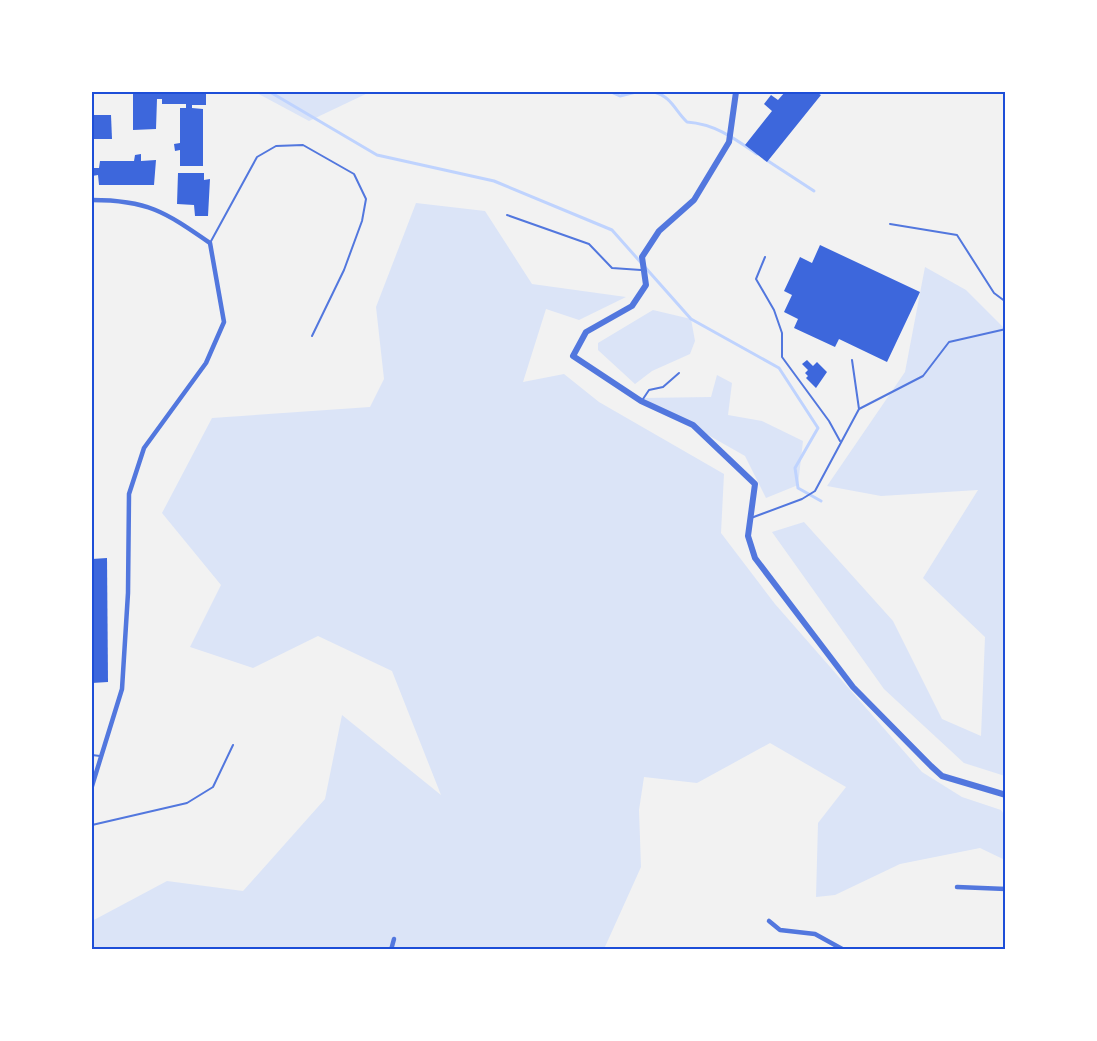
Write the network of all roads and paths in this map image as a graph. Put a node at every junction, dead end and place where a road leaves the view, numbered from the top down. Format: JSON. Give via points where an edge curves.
{"nodes":[{"id":1,"x":736,"y":92,"type":"edge"},
{"id":2,"x":92,"y":200,"type":"edge"},
{"id":3,"x":507,"y":215,"type":"dead end"},
{"id":4,"x":890,"y":224,"type":"dead end"},
{"id":5,"x":210,"y":243,"type":"junction"},
{"id":6,"x":765,"y":257,"type":"dead end"},
{"id":7,"x":644,"y":270,"type":"junction"},
{"id":8,"x":1005,"y":302,"type":"edge"},
{"id":9,"x":1005,"y":329,"type":"edge"},
{"id":10,"x":312,"y":336,"type":"dead end"},
{"id":11,"x":852,"y":360,"type":"dead end"},
{"id":12,"x":679,"y":373,"type":"dead end"},
{"id":13,"x":641,"y":402,"type":"junction"},
{"id":14,"x":860,"y":409,"type":"junction"},
{"id":15,"x":841,"y":442,"type":"junction"},
{"id":16,"x":748,"y":519,"type":"junction"},
{"id":17,"x":233,"y":745,"type":"dead end"},
{"id":18,"x":92,"y":754,"type":"edge"},
{"id":19,"x":102,"y":757,"type":"junction"},
{"id":20,"x":92,"y":786,"type":"edge"},
{"id":21,"x":1005,"y":794,"type":"edge"},
{"id":22,"x":92,"y":825,"type":"edge"},
{"id":23,"x":957,"y":887,"type":"dead end"},
{"id":24,"x":1005,"y":889,"type":"edge"},
{"id":25,"x":769,"y":921,"type":"dead end"},
{"id":26,"x":394,"y":939,"type":"dead end"},
{"id":27,"x":391,"y":950,"type":"edge"},
{"id":28,"x":844,"y":950,"type":"edge"}],
"edges":[{"from":1,"to":7,"type":"street","via":[[729,142],[694,200],[658,231],[642,257]]},
{"from":2,"to":5,"type":"street","via":[[122,200],[163,211]]},
{"from":3,"to":7,"type":"lane","via":[[589,244],[612,268]]},
{"from":4,"to":8,"type":"lane","via":[[957,235],[994,293]]},
{"from":5,"to":10,"type":"lane","via":[[257,157],[276,146],[303,145],[354,174],[366,199],[362,221],[344,270]]},
{"from":5,"to":19,"type":"street","via":[[225,322],[206,363],[144,448],[129,494],[122,689]]},
{"from":6,"to":15,"type":"lane","via":[[756,279],[783,333],[782,357]]},
{"from":7,"to":13,"type":"street","via":[[646,285],[632,306],[586,332],[573,356]]},
{"from":9,"to":14,"type":"lane","via":[[949,342],[923,376]]},
{"from":11,"to":14,"type":"lane"},
{"from":12,"to":13,"type":"lane","via":[[663,387],[649,390]]},
{"from":13,"to":16,"type":"street","via":[[693,425],[754,484]]},
{"from":14,"to":15,"type":"lane"},
{"from":15,"to":16,"type":"lane","via":[[815,491]]},
{"from":16,"to":21,"type":"street","via":[[748,536],[755,558],[854,687],[942,776]]},
{"from":17,"to":22,"type":"lane","via":[[213,787],[187,803]]},
{"from":18,"to":19,"type":"lane"},
{"from":19,"to":20,"type":"street"},
{"from":23,"to":24,"type":"street"},
{"from":25,"to":28,"type":"street","via":[[780,930],[815,934]]},
{"from":26,"to":27,"type":"street"}]}
